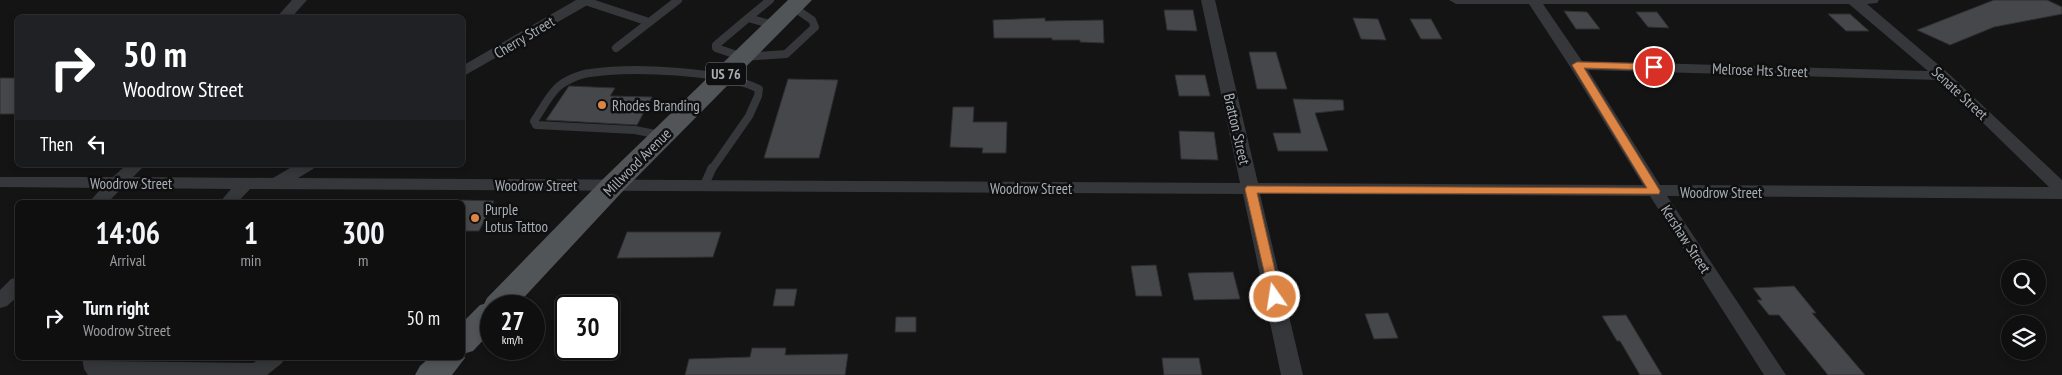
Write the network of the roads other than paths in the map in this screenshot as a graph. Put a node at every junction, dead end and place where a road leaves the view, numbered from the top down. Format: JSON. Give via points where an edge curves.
{"nodes":[{"id":1,"x":300,"y":0,"type":"edge"},
{"id":2,"x":586,"y":0,"type":"edge"},
{"id":3,"x":678,"y":0,"type":"edge"},
{"id":4,"x":770,"y":0,"type":"edge"},
{"id":5,"x":1208,"y":0,"type":"edge"},
{"id":6,"x":1456,"y":0,"type":"edge"},
{"id":7,"x":1519,"y":0,"type":"edge"},
{"id":8,"x":1860,"y":0,"type":"edge"},
{"id":9,"x":1534,"y":1,"type":"edge"},
{"id":10,"x":797,"y":2,"type":"edge"},
{"id":11,"x":285,"y":15,"type":"edge"},
{"id":12,"x":748,"y":18,"type":"junction"},
{"id":13,"x":649,"y":22,"type":"junction"},
{"id":14,"x":775,"y":25,"type":"junction"},
{"id":15,"x":616,"y":48,"type":"dead end"},
{"id":16,"x":743,"y":57,"type":"junction"},
{"id":17,"x":1577,"y":65,"type":"junction"},
{"id":18,"x":465,"y":71,"type":"edge"},
{"id":19,"x":1943,"y":76,"type":"junction"},
{"id":20,"x":722,"y":78,"type":"junction"},
{"id":21,"x":663,"y":136,"type":"junction"},
{"id":22,"x":134,"y":167,"type":"edge"},
{"id":23,"x":304,"y":167,"type":"edge"},
{"id":24,"x":0,"y":182,"type":"edge"},
{"id":25,"x":118,"y":182,"type":"junction"},
{"id":26,"x":246,"y":183,"type":"junction"},
{"id":27,"x":276,"y":183,"type":"junction"},
{"id":28,"x":613,"y":185,"type":"junction"},
{"id":29,"x":704,"y":186,"type":"junction"},
{"id":30,"x":1251,"y":189,"type":"junction"},
{"id":31,"x":1654,"y":191,"type":"junction"},
{"id":32,"x":2062,"y":192,"type":"edge"},
{"id":33,"x":100,"y":200,"type":"edge"},
{"id":34,"x":231,"y":200,"type":"edge"},
{"id":35,"x":15,"y":287,"type":"edge"},
{"id":36,"x":508,"y":295,"type":"edge"},
{"id":37,"x":0,"y":301,"type":"edge"},
{"id":38,"x":480,"y":324,"type":"edge"},
{"id":39,"x":465,"y":340,"type":"edge"},
{"id":40,"x":92,"y":360,"type":"edge"},
{"id":41,"x":272,"y":360,"type":"edge"},
{"id":42,"x":447,"y":360,"type":"edge"},
{"id":43,"x":432,"y":375,"type":"edge"},
{"id":44,"x":1292,"y":375,"type":"edge"},
{"id":45,"x":1775,"y":375,"type":"edge"}],
"edges":[{"from":1,"to":11,"type":"street"},
{"from":2,"to":13,"type":"lane"},
{"from":2,"to":18,"type":"street","name":"Cherry Street"},
{"from":3,"to":13,"type":"lane"},
{"from":4,"to":12,"type":"lane"},
{"from":5,"to":30,"type":"street","name":"Bratton Street"},
{"from":6,"to":7,"type":"street"},
{"from":7,"to":9,"type":"street"},
{"from":8,"to":9,"type":"street"},
{"from":8,"to":19,"type":"street","name":"Senate Street"},
{"from":9,"to":17,"type":"street","name":"Kershaw Street"},
{"from":10,"to":14,"type":"main road","name":"Millwood Avenue","number":"US 76"},
{"from":10,"to":16,"type":"lane","via":[[815,27],[786,54]]},
{"from":12,"to":14,"type":"lane"},
{"from":12,"to":16,"type":"lane","via":[[716,46]]},
{"from":13,"to":15,"type":"lane"},
{"from":14,"to":16,"type":"main road","name":"Millwood Avenue","number":"US 76"},
{"from":16,"to":20,"type":"main road","name":"Millwood Avenue","number":"US 76"},
{"from":17,"to":19,"type":"street","name":"Melrose Hts Street"},
{"from":17,"to":31,"type":"street","name":"Kershaw Street"},
{"from":19,"to":32,"type":"street","name":"Senate Street"},
{"from":20,"to":21,"type":"main road","name":"Millwood Avenue","number":"US 76"},
{"from":20,"to":21,"type":"lane","via":[[678,72],[588,73],[558,87],[534,120],[536,125],[635,130]]},
{"from":20,"to":29,"type":"lane","via":[[747,83],[759,89],[760,95],[713,166]]},
{"from":21,"to":28,"type":"main road","name":"Millwood Avenue","number":"US 76"},
{"from":22,"to":25,"type":"street"},
{"from":23,"to":27,"type":"street"},
{"from":24,"to":25,"type":"street","name":"Woodrow Street"},
{"from":25,"to":26,"type":"street","name":"Woodrow Street"},
{"from":25,"to":33,"type":"street"},
{"from":26,"to":27,"type":"street","name":"Woodrow Street"},
{"from":26,"to":34,"type":"street"},
{"from":27,"to":28,"type":"street","name":"Woodrow Street"},
{"from":28,"to":29,"type":"street","name":"Woodrow Street"},
{"from":28,"to":36,"type":"main road","name":"Millwood Avenue","number":"US 76"},
{"from":29,"to":30,"type":"street","name":"Woodrow Street"},
{"from":30,"to":31,"type":"street","name":"Woodrow Street"},
{"from":30,"to":44,"type":"street","name":"Bratton Street"},
{"from":31,"to":32,"type":"street","name":"Woodrow Street"},
{"from":31,"to":45,"type":"street","name":"Kershaw Street"},
{"from":35,"to":37,"type":"street"},
{"from":38,"to":39,"type":"main road"},
{"from":40,"to":41,"type":"street","via":[[94,369],[257,371]]},
{"from":42,"to":43,"type":"main road"}]}
